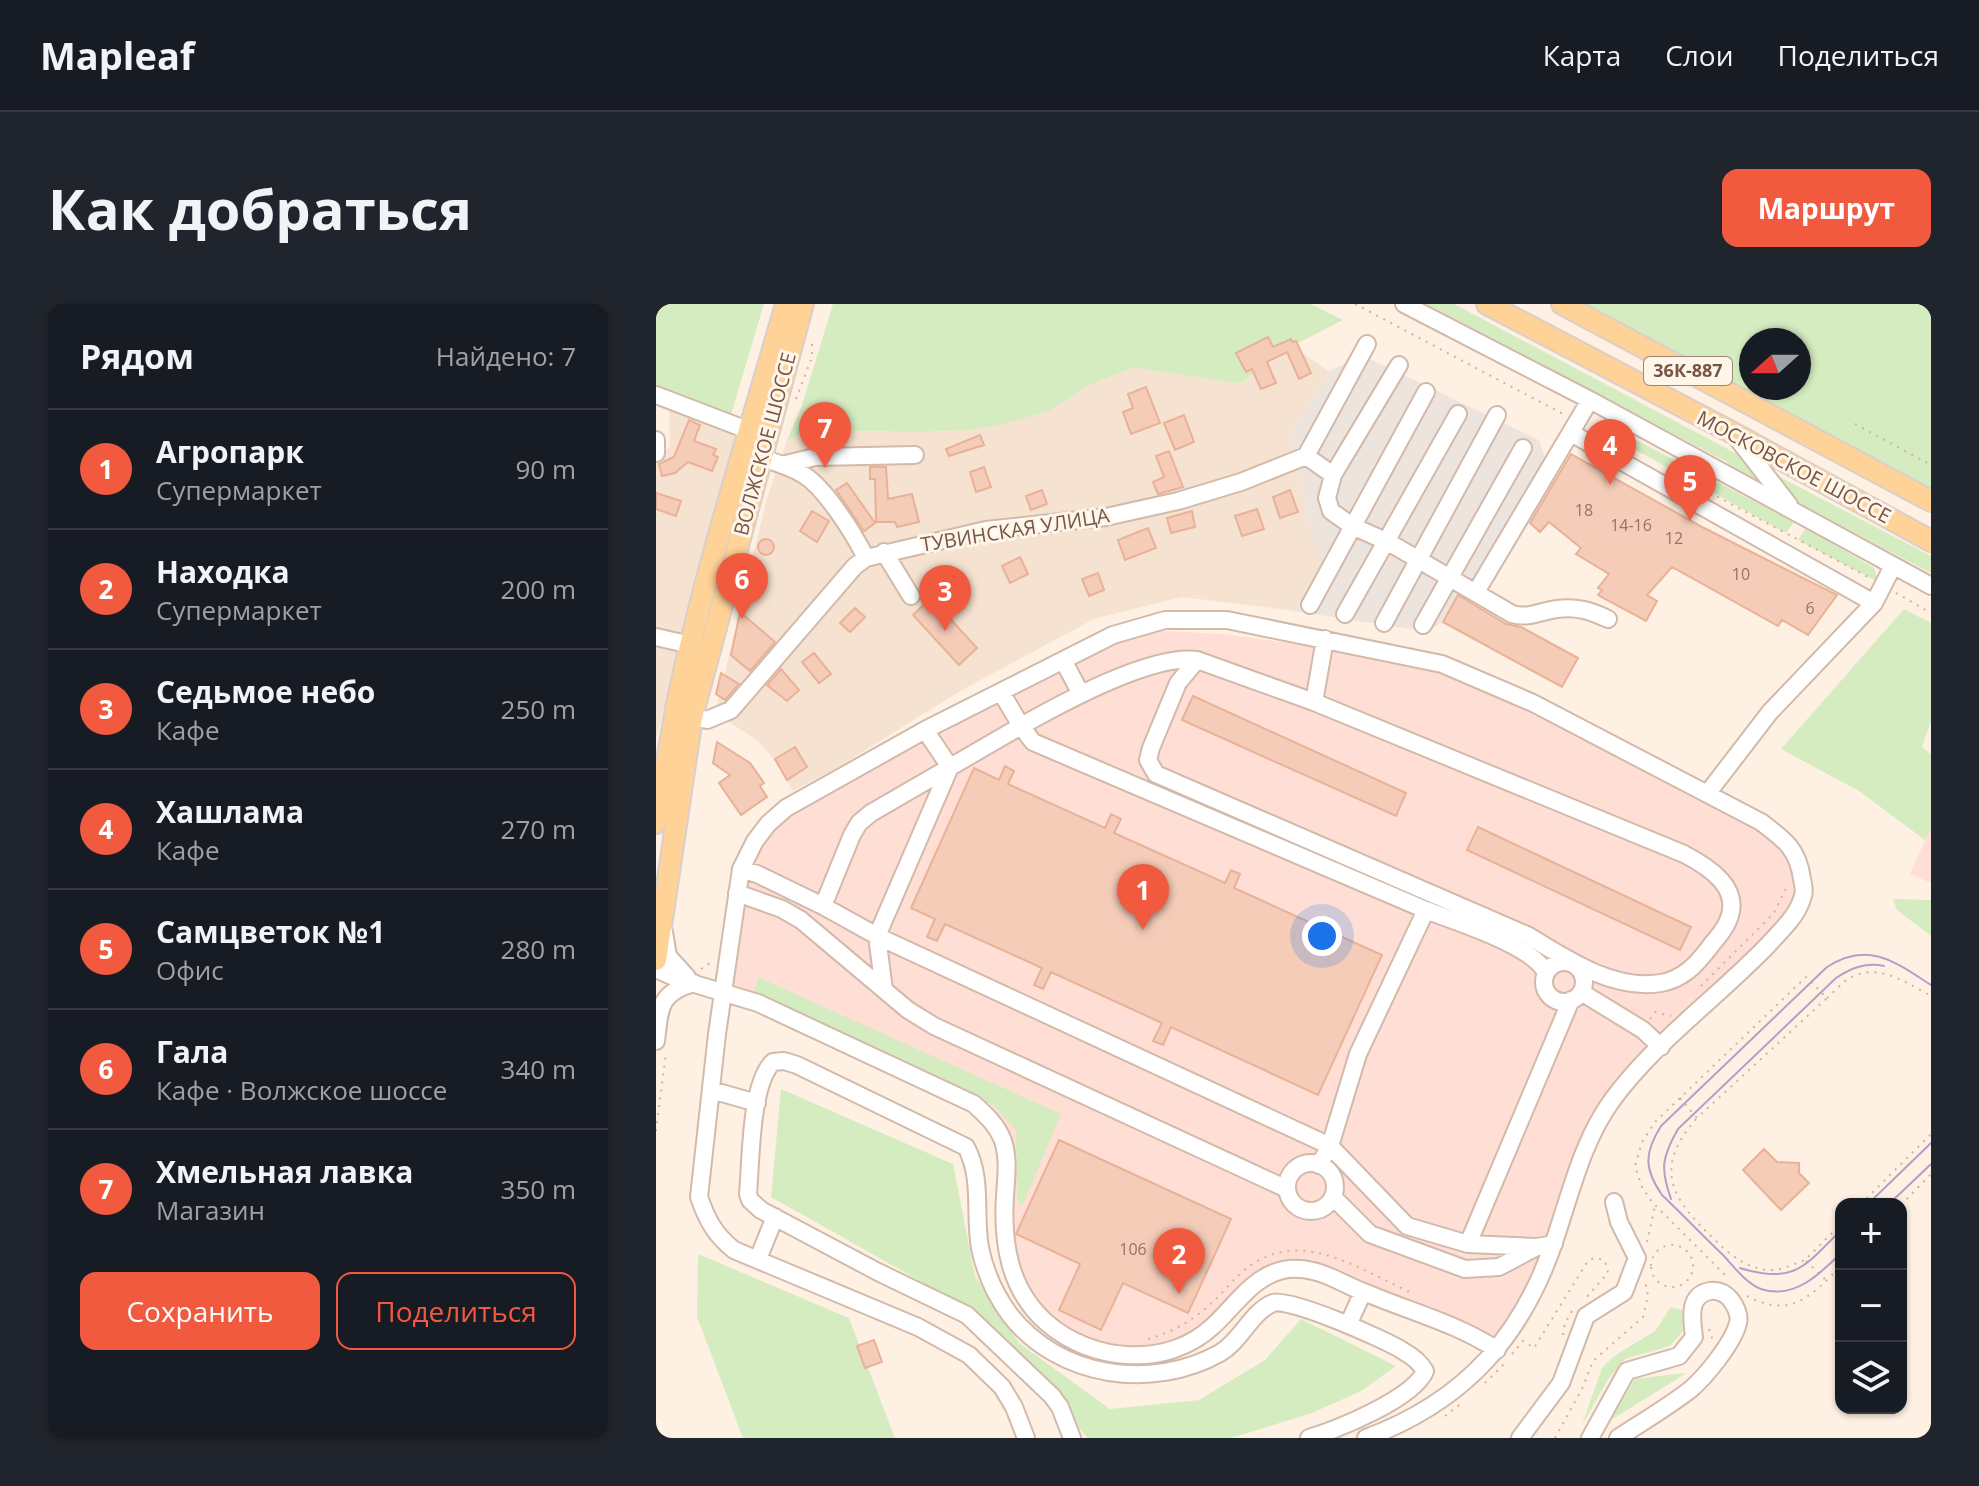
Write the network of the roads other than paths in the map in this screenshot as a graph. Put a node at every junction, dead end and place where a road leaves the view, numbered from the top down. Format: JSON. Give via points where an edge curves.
{"nodes":[{"id":1,"x":786,"y":304,"type":"edge"},
{"id":2,"x":803,"y":304,"type":"edge"},
{"id":3,"x":1404,"y":304,"type":"edge"},
{"id":4,"x":1487,"y":304,"type":"edge"},
{"id":5,"x":1562,"y":304,"type":"edge"},
{"id":6,"x":1367,"y":344,"type":"dead end"},
{"id":7,"x":1399,"y":365,"type":"dead end"},
{"id":8,"x":1426,"y":392,"type":"dead end"},
{"id":9,"x":656,"y":395,"type":"edge"},
{"id":10,"x":1590,"y":400,"type":"junction"},
{"id":11,"x":1458,"y":414,"type":"dead end"},
{"id":12,"x":1497,"y":415,"type":"dead end"},
{"id":13,"x":750,"y":431,"type":"junction"},
{"id":14,"x":1571,"y":433,"type":"junction"},
{"id":15,"x":1733,"y":433,"type":"junction"},
{"id":16,"x":656,"y":440,"type":"edge"},
{"id":17,"x":1523,"y":448,"type":"dead end"},
{"id":18,"x":656,"y":453,"type":"edge"},
{"id":19,"x":915,"y":455,"type":"dead end"},
{"id":20,"x":1306,"y":456,"type":"junction"},
{"id":21,"x":761,"y":458,"type":"junction"},
{"id":22,"x":782,"y":465,"type":"junction"},
{"id":23,"x":1333,"y":475,"type":"junction"},
{"id":24,"x":1931,"y":501,"type":"edge"},
{"id":25,"x":1795,"y":512,"type":"junction"},
{"id":26,"x":1352,"y":526,"type":"junction"},
{"id":27,"x":1931,"y":541,"type":"edge"},
{"id":28,"x":1388,"y":542,"type":"junction"},
{"id":29,"x":884,"y":552,"type":"junction"},
{"id":30,"x":866,"y":558,"type":"junction"},
{"id":31,"x":1417,"y":559,"type":"junction"},
{"id":32,"x":1893,"y":566,"type":"junction"},
{"id":33,"x":1450,"y":577,"type":"junction"},
{"id":34,"x":1931,"y":586,"type":"edge"},
{"id":35,"x":1476,"y":592,"type":"junction"},
{"id":36,"x":911,"y":596,"type":"dead end"},
{"id":37,"x":1874,"y":603,"type":"junction"},
{"id":38,"x":1310,"y":605,"type":"dead end"},
{"id":39,"x":1345,"y":614,"type":"dead end"},
{"id":40,"x":1608,"y":619,"type":"dead end"},
{"id":41,"x":1384,"y":623,"type":"dead end"},
{"id":42,"x":1423,"y":625,"type":"dead end"},
{"id":43,"x":656,"y":637,"type":"edge"},
{"id":44,"x":1325,"y":639,"type":"junction"},
{"id":45,"x":691,"y":645,"type":"junction"},
{"id":46,"x":1063,"y":660,"type":"junction"},
{"id":47,"x":1197,"y":660,"type":"junction"},
{"id":48,"x":1001,"y":692,"type":"junction"},
{"id":49,"x":1081,"y":694,"type":"junction"},
{"id":50,"x":1314,"y":702,"type":"junction"},
{"id":51,"x":692,"y":717,"type":"junction"},
{"id":52,"x":1021,"y":726,"type":"junction"},
{"id":53,"x":925,"y":730,"type":"junction"},
{"id":54,"x":950,"y":767,"type":"junction"},
{"id":55,"x":1707,"y":794,"type":"junction"},
{"id":56,"x":656,"y":823,"type":"edge"},
{"id":57,"x":741,"y":869,"type":"junction"},
{"id":58,"x":737,"y":893,"type":"junction"},
{"id":59,"x":823,"y":906,"type":"junction"},
{"id":60,"x":1426,"y":910,"type":"junction"},
{"id":61,"x":662,"y":918,"type":"junction"},
{"id":62,"x":877,"y":936,"type":"junction"},
{"id":63,"x":656,"y":960,"type":"edge"},
{"id":64,"x":1574,"y":964,"type":"junction"},
{"id":65,"x":656,"y":969,"type":"edge"},
{"id":66,"x":1546,"y":973,"type":"junction"},
{"id":67,"x":693,"y":976,"type":"junction"},
{"id":68,"x":884,"y":990,"type":"junction"},
{"id":69,"x":723,"y":992,"type":"junction"},
{"id":70,"x":1576,"y":996,"type":"junction"},
{"id":71,"x":661,"y":1045,"type":"edge"},
{"id":72,"x":1661,"y":1047,"type":"junction"},
{"id":73,"x":711,"y":1090,"type":"junction"},
{"id":74,"x":757,"y":1103,"type":"junction"},
{"id":75,"x":1330,"y":1146,"type":"junction"},
{"id":76,"x":1319,"y":1165,"type":"junction"},
{"id":77,"x":1287,"y":1189,"type":"junction"},
{"id":78,"x":1333,"y":1197,"type":"junction"},
{"id":79,"x":1614,"y":1202,"type":"dead end"},
{"id":80,"x":775,"y":1217,"type":"junction"},
{"id":81,"x":1468,"y":1244,"type":"junction"},
{"id":82,"x":1554,"y":1244,"type":"junction"},
{"id":83,"x":1537,"y":1247,"type":"junction"},
{"id":84,"x":758,"y":1259,"type":"junction"},
{"id":85,"x":1363,"y":1292,"type":"junction"},
{"id":86,"x":1348,"y":1325,"type":"junction"},
{"id":87,"x":1497,"y":1350,"type":"junction"},
{"id":88,"x":1026,"y":1438,"type":"edge"},
{"id":89,"x":1072,"y":1438,"type":"edge"},
{"id":90,"x":1309,"y":1438,"type":"edge"},
{"id":91,"x":1366,"y":1438,"type":"edge"},
{"id":92,"x":1520,"y":1438,"type":"edge"},
{"id":93,"x":1590,"y":1438,"type":"edge"},
{"id":94,"x":1618,"y":1438,"type":"edge"}],
"edges":[{"from":1,"to":13,"type":"main road","name":"ВОЛЖСКОЕ ШОССЕ"},
{"from":2,"to":21,"type":"main road","name":"ВОЛЖСКОЕ ШОССЕ"},
{"from":3,"to":10,"type":"street"},
{"from":4,"to":15,"type":"main road","name":"МОСКОВСКОЕ ШОССЕ","number":"36К-887"},
{"from":5,"to":24,"type":"main road","name":"МОСКОВСКОЕ ШОССЕ","number":"36К-887"},
{"from":6,"to":20,"type":"street"},
{"from":7,"to":23,"type":"street"},
{"from":8,"to":26,"type":"street"},
{"from":9,"to":13,"type":"street"},
{"from":10,"to":14,"type":"street"},
{"from":10,"to":25,"type":"street"},
{"from":11,"to":28,"type":"street"},
{"from":12,"to":31,"type":"street"},
{"from":13,"to":45,"type":"main road","name":"ВОЛЖСКОЕ ШОССЕ"},
{"from":14,"to":35,"type":"street"},
{"from":14,"to":37,"type":"street"},
{"from":15,"to":25,"type":"street"},
{"from":15,"to":27,"type":"main road","name":"МОСКОВСКОЕ ШОССЕ","number":"36К-887"},
{"from":16,"to":18,"type":"street"},
{"from":17,"to":33,"type":"street"},
{"from":19,"to":22,"type":"street","via":[[815,457]]},
{"from":20,"to":23,"type":"street"},
{"from":20,"to":29,"type":"street","name":"ТУВИНСКАЯ УЛИЦА","via":[[1178,501],[1106,517],[986,530]]},
{"from":21,"to":22,"type":"street"},
{"from":21,"to":51,"type":"main road","name":"ВОЛЖСКОЕ ШОССЕ"},
{"from":22,"to":30,"type":"street","via":[[812,482]]},
{"from":23,"to":26,"type":"street","via":[[1327,498],[1331,511]]},
{"from":25,"to":32,"type":"street"},
{"from":26,"to":28,"type":"street"},
{"from":26,"to":38,"type":"street"},
{"from":28,"to":31,"type":"street"},
{"from":28,"to":39,"type":"street"},
{"from":29,"to":30,"type":"street","name":"ТУВИНСКАЯ УЛИЦА"},
{"from":29,"to":36,"type":"street"},
{"from":30,"to":51,"type":"street","name":"ТУВИНСКАЯ УЛИЦА","via":[[731,710],[707,720]]},
{"from":31,"to":33,"type":"street"},
{"from":31,"to":41,"type":"street"},
{"from":32,"to":34,"type":"street"},
{"from":32,"to":37,"type":"street"},
{"from":33,"to":35,"type":"street"},
{"from":33,"to":42,"type":"street"},
{"from":35,"to":40,"type":"street","via":[[1520,617],[1581,608]]},
{"from":37,"to":55,"type":"street","via":[[1770,712]]},
{"from":43,"to":45,"type":"street"},
{"from":44,"to":46,"type":"street","via":[[1227,620],[1165,620],[1113,635]]},
{"from":44,"to":50,"type":"street"},
{"from":44,"to":55,"type":"street","via":[[1442,664],[1533,703]]},
{"from":45,"to":56,"type":"main road","name":"ВОЛЖСКОЕ ШОССЕ"},
{"from":46,"to":48,"type":"street"},
{"from":46,"to":49,"type":"street"},
{"from":47,"to":49,"type":"street","via":[[1180,658]]},
{"from":47,"to":50,"type":"street"},
{"from":47,"to":64,"type":"street","via":[[1178,683],[1151,748],[1148,760],[1156,774],[1529,936]]},
{"from":48,"to":52,"type":"street"},
{"from":48,"to":53,"type":"street"},
{"from":49,"to":52,"type":"street"},
{"from":50,"to":64,"type":"street","via":[[1684,854],[1725,883],[1732,903],[1728,922],[1689,971],[1676,979],[1637,984]]},
{"from":51,"to":61,"type":"main road","name":"ВОЛЖСКОЕ ШОССЕ"},
{"from":52,"to":54,"type":"street"},
{"from":52,"to":60,"type":"street","via":[[1033,742]]},
{"from":53,"to":54,"type":"street"},
{"from":53,"to":57,"type":"street","via":[[786,808],[755,841]]},
{"from":54,"to":59,"type":"street","via":[[859,823]]},
{"from":54,"to":62,"type":"street"},
{"from":55,"to":72,"type":"street","via":[[1783,839],[1799,858],[1804,893],[1785,927]]},
{"from":57,"to":58,"type":"street"},
{"from":57,"to":59,"type":"street"},
{"from":58,"to":68,"type":"street","via":[[791,914]]},
{"from":58,"to":69,"type":"street"},
{"from":59,"to":62,"type":"street"},
{"from":60,"to":66,"type":"street","via":[[1517,947]]},
{"from":60,"to":75,"type":"street","via":[[1358,1054]]},
{"from":61,"to":63,"type":"main road","name":"ВОЛЖСКОЕ ШОССЕ"},
{"from":61,"to":67,"type":"street","via":[[668,956]]},
{"from":62,"to":68,"type":"street"},
{"from":62,"to":75,"type":"street"},
{"from":64,"to":66,"type":"street","via":[[1558,962]]},
{"from":64,"to":70,"type":"street","via":[[1584,975]]},
{"from":65,"to":67,"type":"street"},
{"from":66,"to":70,"type":"street","via":[[1549,995],[1560,1001]]},
{"from":67,"to":69,"type":"street"},
{"from":67,"to":71,"type":"street","via":[[663,1001]]},
{"from":68,"to":77,"type":"street","via":[[934,1026]]},
{"from":69,"to":73,"type":"street"},
{"from":69,"to":85,"type":"street","via":[[948,1090],[993,1121],[1004,1143],[1004,1235],[1012,1272],[1032,1309],[1082,1346],[1126,1355],[1168,1352],[1201,1337],[1256,1284],[1285,1270],[1317,1271]]},
{"from":70,"to":72,"type":"street","via":[[1643,1030]]},
{"from":70,"to":81,"type":"street"},
{"from":72,"to":82,"type":"street","via":[[1613,1099],[1592,1132]]},
{"from":73,"to":74,"type":"street"},
{"from":73,"to":84,"type":"street","via":[[699,1197],[720,1239]]},
{"from":74,"to":80,"type":"street","via":[[748,1194]]},
{"from":74,"to":86,"type":"street","via":[[767,1068],[784,1061],[966,1147],[975,1173],[980,1247],[996,1292],[1036,1341],[1075,1364],[1113,1374],[1187,1367],[1221,1353],[1278,1301]]},
{"from":75,"to":76,"type":"street"},
{"from":75,"to":81,"type":"street","via":[[1407,1226]]},
{"from":76,"to":77,"type":"street","via":[[1296,1168]]},
{"from":76,"to":78,"type":"street","via":[[1334,1181]]},
{"from":77,"to":78,"type":"street","via":[[1294,1203],[1307,1211],[1323,1208]]},
{"from":78,"to":83,"type":"street","via":[[1370,1234],[1465,1269],[1499,1267]]},
{"from":79,"to":92,"type":"street","via":[[1637,1258],[1624,1292],[1586,1316],[1561,1383]]},
{"from":80,"to":84,"type":"street"},
{"from":80,"to":89,"type":"street","via":[[972,1318],[1052,1396]]},
{"from":81,"to":83,"type":"street"},
{"from":82,"to":83,"type":"street"},
{"from":82,"to":87,"type":"street","via":[[1534,1294]]},
{"from":84,"to":88,"type":"street","via":[[918,1327],[969,1355],[1002,1387]]},
{"from":85,"to":86,"type":"street"},
{"from":85,"to":87,"type":"street","via":[[1473,1334]]},
{"from":86,"to":90,"type":"street","via":[[1401,1349],[1425,1371],[1412,1389],[1341,1428]]},
{"from":87,"to":91,"type":"street","via":[[1441,1401]]},
{"from":93,"to":94,"type":"street","via":[[1627,1371],[1679,1356],[1694,1337],[1695,1299],[1716,1290],[1728,1296],[1737,1308],[1738,1323],[1718,1360],[1692,1388]]}]}
